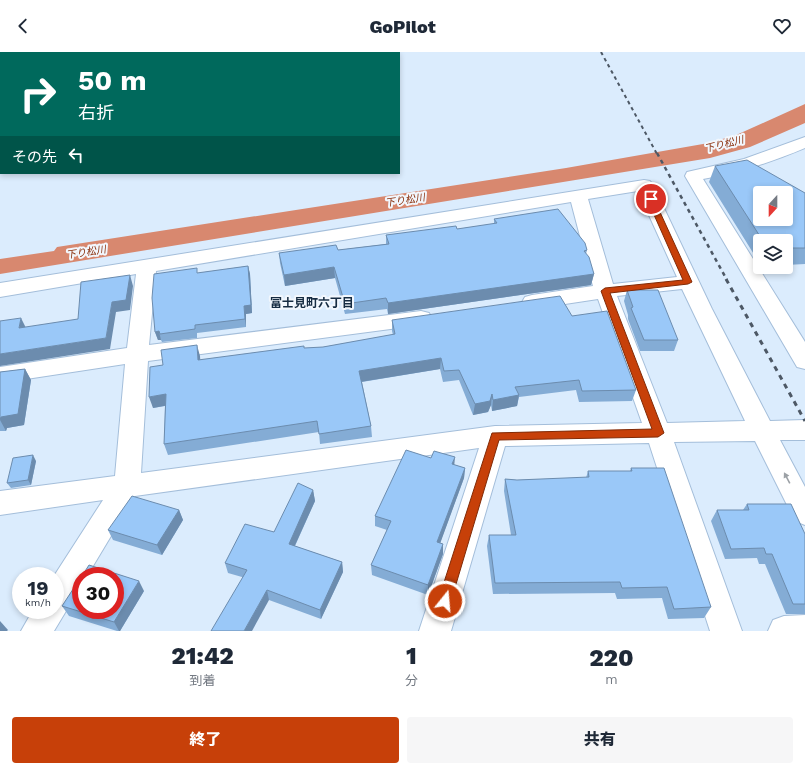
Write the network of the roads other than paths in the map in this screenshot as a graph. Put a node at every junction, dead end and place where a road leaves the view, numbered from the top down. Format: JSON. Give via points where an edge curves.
{"nodes":[{"id":1,"x":805,"y":142,"type":"edge"},
{"id":2,"x":578,"y":195,"type":"junction"},
{"id":3,"x":147,"y":267,"type":"junction"},
{"id":4,"x":688,"y":282,"type":"junction"},
{"id":5,"x":0,"y":290,"type":"edge"},
{"id":6,"x":605,"y":291,"type":"junction"},
{"id":7,"x":511,"y":305,"type":"edge"},
{"id":8,"x":440,"y":316,"type":"edge"},
{"id":9,"x":137,"y":354,"type":"junction"},
{"id":10,"x":805,"y":362,"type":"edge"},
{"id":11,"x":0,"y":374,"type":"edge"},
{"id":12,"x":805,"y":430,"type":"edge"},
{"id":13,"x":762,"y":432,"type":"junction"},
{"id":14,"x":658,"y":433,"type":"junction"},
{"id":15,"x":495,"y":436,"type":"junction"},
{"id":16,"x":127,"y":485,"type":"junction"},
{"id":17,"x":0,"y":503,"type":"edge"},
{"id":18,"x":805,"y":513,"type":"edge"},
{"id":19,"x":64,"y":587,"type":"edge"},
{"id":20,"x":44,"y":619,"type":"edge"},
{"id":21,"x":805,"y":630,"type":"edge"},
{"id":22,"x":37,"y":631,"type":"edge"},
{"id":23,"x":436,"y":631,"type":"edge"},
{"id":24,"x":726,"y":631,"type":"edge"},
{"id":25,"x":784,"y":631,"type":"edge"}],
"edges":[{"from":1,"to":10,"type":"street","via":[[766,159],[730,170],[693,176]]},
{"from":2,"to":3,"type":"street"},
{"from":2,"to":4,"type":"street","via":[[644,185]]},
{"from":2,"to":6,"type":"street"},
{"from":3,"to":5,"type":"street"},
{"from":3,"to":9,"type":"street"},
{"from":4,"to":6,"type":"street"},
{"from":4,"to":13,"type":"street"},
{"from":6,"to":7,"type":"street"},
{"from":6,"to":14,"type":"street"},
{"from":8,"to":9,"type":"street"},
{"from":9,"to":11,"type":"street"},
{"from":9,"to":16,"type":"street"},
{"from":12,"to":13,"type":"street"},
{"from":13,"to":14,"type":"street"},
{"from":18,"to":13,"type":"street","one_way":true},
{"from":14,"to":15,"type":"street"},
{"from":14,"to":24,"type":"street"},
{"from":15,"to":16,"type":"street"},
{"from":15,"to":23,"type":"street"},
{"from":16,"to":17,"type":"street"},
{"from":16,"to":19,"type":"street"},
{"from":20,"to":22,"type":"street"},
{"from":21,"to":25,"type":"street"}]}
